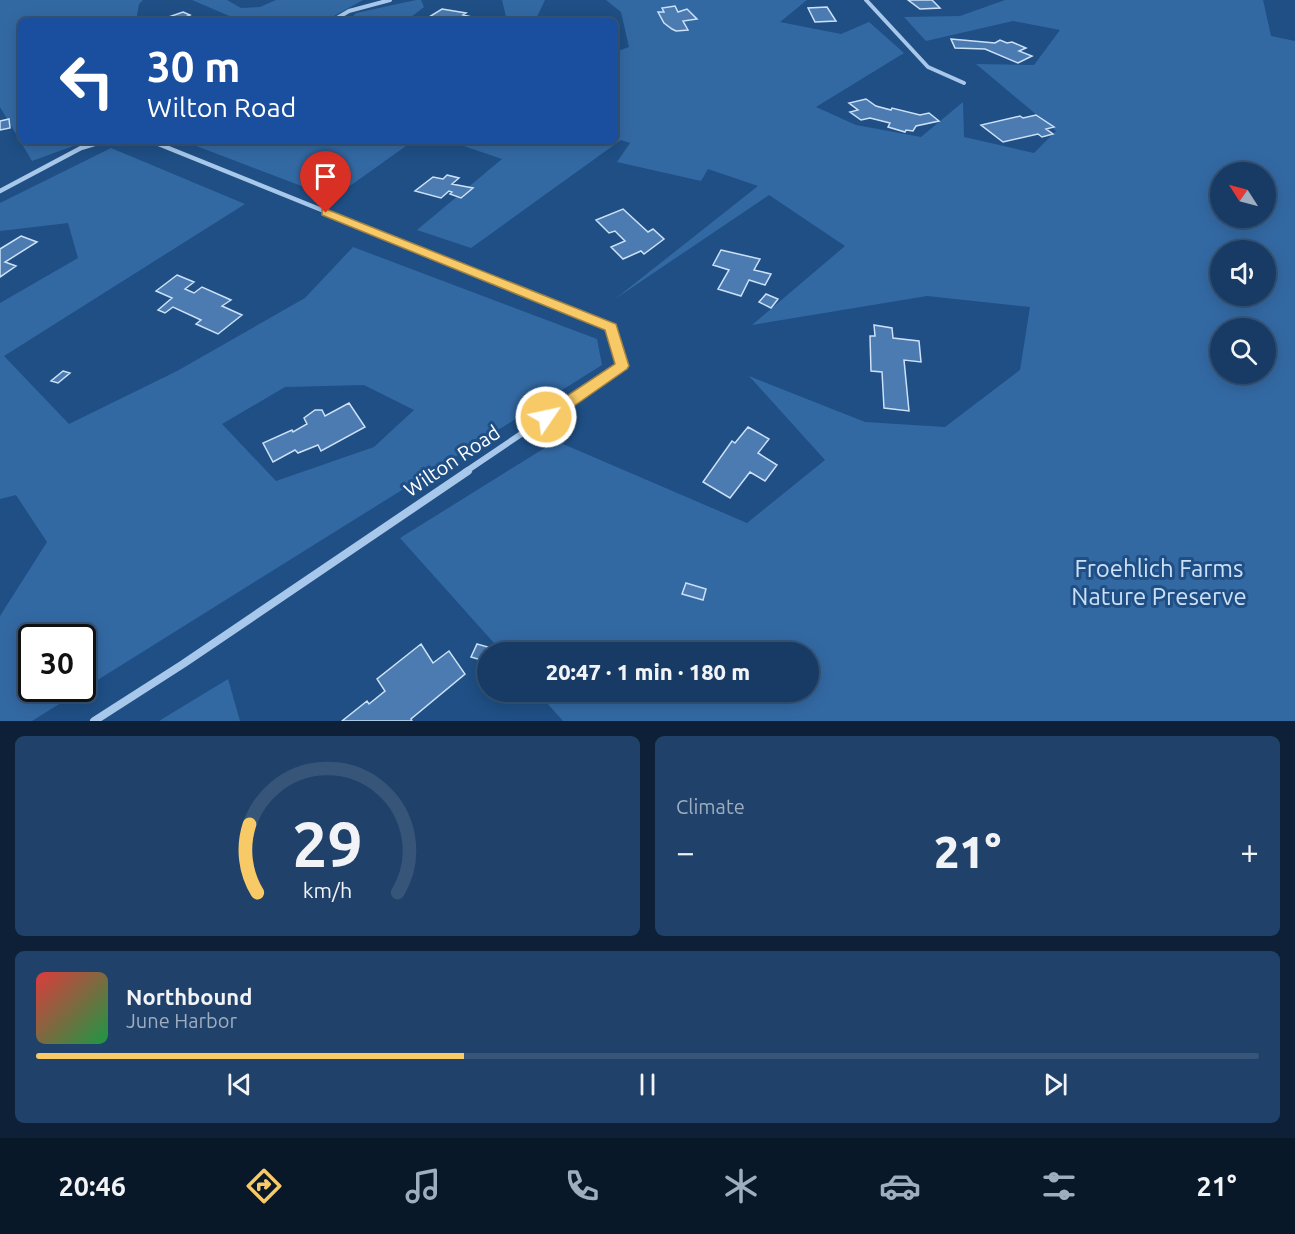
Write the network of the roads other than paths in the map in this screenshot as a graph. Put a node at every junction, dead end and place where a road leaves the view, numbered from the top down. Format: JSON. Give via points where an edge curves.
{"nodes":[{"id":1,"x":390,"y":0,"type":"edge"},
{"id":2,"x":866,"y":0,"type":"edge"},
{"id":3,"x":337,"y":18,"type":"edge"},
{"id":4,"x":964,"y":83,"type":"dead end"},
{"id":5,"x":94,"y":144,"type":"edge"},
{"id":6,"x":158,"y":144,"type":"edge"},
{"id":7,"x":0,"y":191,"type":"edge"},
{"id":8,"x":94,"y":721,"type":"edge"}],
"edges":[{"from":1,"to":3,"type":"street"},
{"from":2,"to":4,"type":"street","via":[[928,67]]},
{"from":5,"to":7,"type":"street"},
{"from":6,"to":8,"type":"street","name":"Wilton Road","via":[[611,327],[622,366]]}]}
